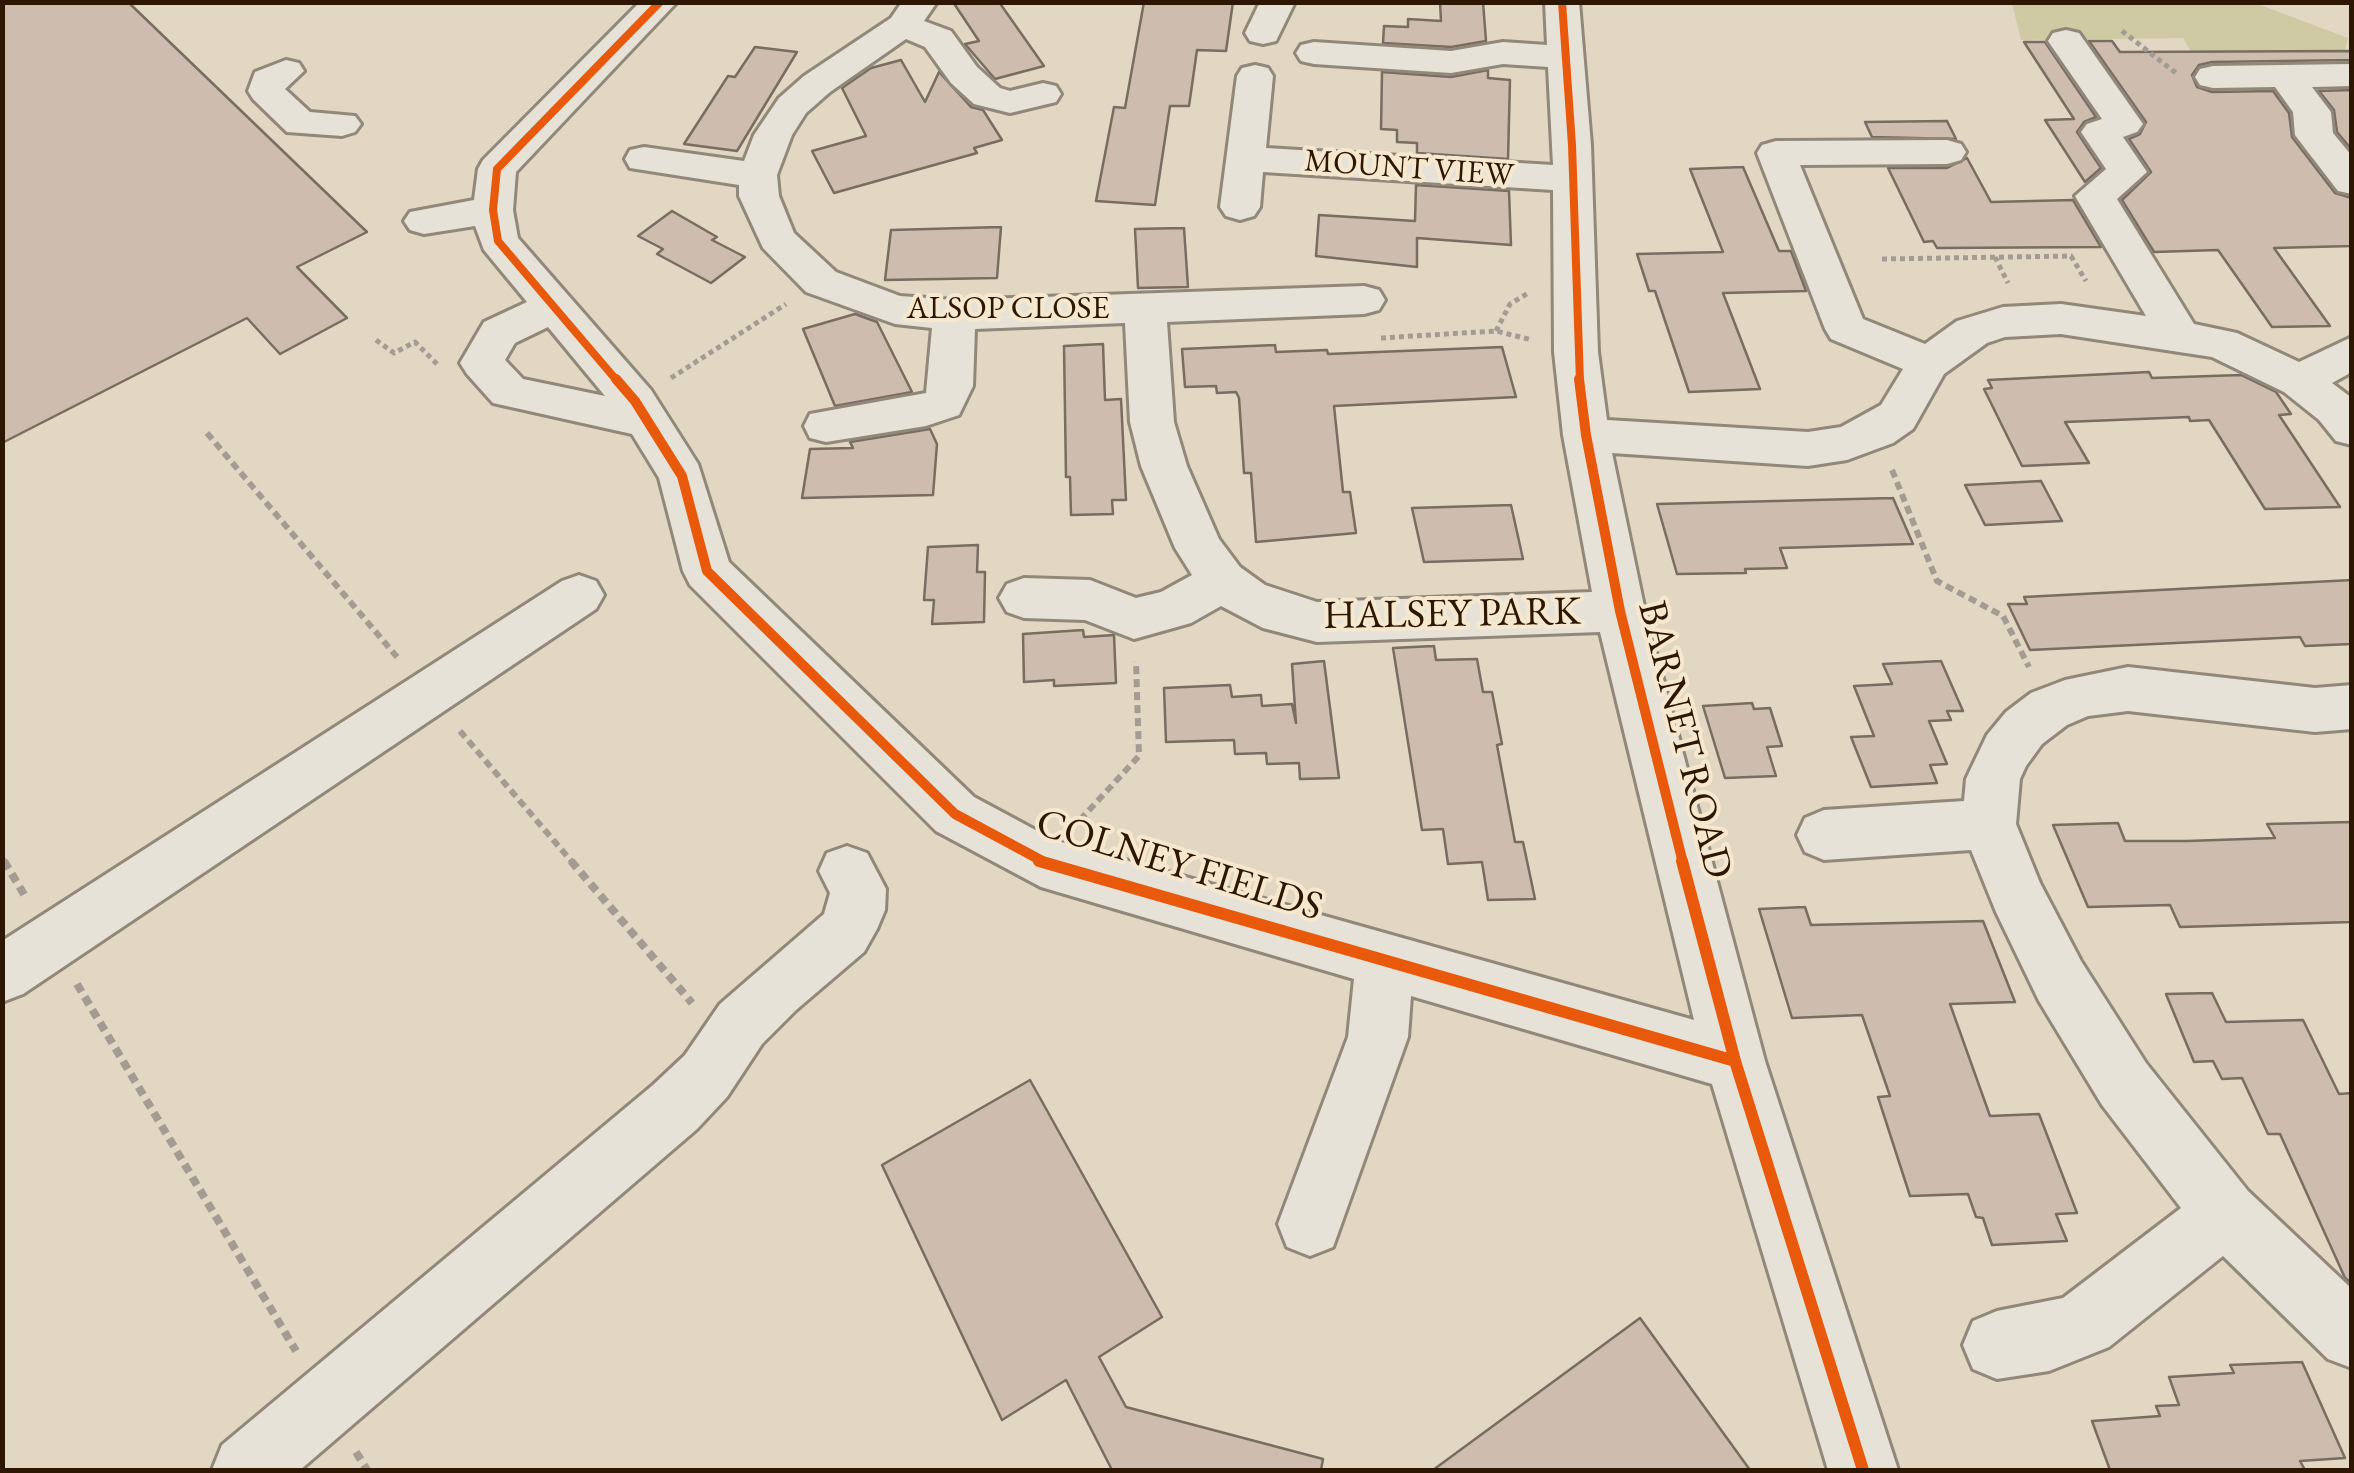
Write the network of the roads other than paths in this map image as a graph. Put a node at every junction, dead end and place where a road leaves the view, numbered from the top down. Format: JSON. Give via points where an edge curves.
{"nodes":[{"id":1,"x":660,"y":2,"type":"edge"},
{"id":2,"x":1562,"y":2,"type":"edge"},
{"id":3,"x":912,"y":14,"type":"edge"},
{"id":4,"x":2066,"y":41,"type":"dead end"},
{"id":5,"x":1314,"y":53,"type":"dead end"},
{"id":6,"x":1568,"y":57,"type":"junction"},
{"id":7,"x":286,"y":71,"type":"dead end"},
{"id":8,"x":1255,"y":76,"type":"dead end"},
{"id":9,"x":2213,"y":76,"type":"dead end"},
{"id":10,"x":2286,"y":76,"type":"junction"},
{"id":11,"x":2352,"y":76,"type":"edge"},
{"id":12,"x":1043,"y":94,"type":"dead end"},
{"id":13,"x":342,"y":124,"type":"dead end"},
{"id":14,"x":1948,"y":152,"type":"dead end"},
{"id":15,"x":644,"y":159,"type":"dead end"},
{"id":16,"x":1245,"y":159,"type":"junction"},
{"id":17,"x":758,"y":175,"type":"junction"},
{"id":18,"x":1573,"y":179,"type":"junction"},
{"id":19,"x":2352,"y":182,"type":"edge"},
{"id":20,"x":1240,"y":207,"type":"dead end"},
{"id":21,"x":493,"y":210,"type":"junction"},
{"id":22,"x":424,"y":220,"type":"dead end"},
{"id":23,"x":552,"y":307,"type":"junction"},
{"id":24,"x":1145,"y":308,"type":"junction"},
{"id":25,"x":954,"y":315,"type":"junction"},
{"id":26,"x":1369,"y":319,"type":"road end"},
{"id":27,"x":2179,"y":334,"type":"junction"},
{"id":28,"x":2352,"y":352,"type":"edge"},
{"id":29,"x":1929,"y":363,"type":"junction"},
{"id":30,"x":2300,"y":381,"type":"junction"},
{"id":31,"x":642,"y":411,"type":"junction"},
{"id":32,"x":826,"y":426,"type":"dead end"},
{"id":33,"x":2352,"y":429,"type":"edge"},
{"id":34,"x":1586,"y":435,"type":"junction"},
{"id":35,"x":1223,"y":580,"type":"junction"},
{"id":36,"x":580,"y":595,"type":"dead end"},
{"id":37,"x":1024,"y":598,"type":"dead end"},
{"id":38,"x":1620,"y":611,"type":"junction"},
{"id":39,"x":2352,"y":707,"type":"edge"},
{"id":40,"x":1989,"y":824,"type":"junction"},
{"id":41,"x":1824,"y":835,"type":"dead end"},
{"id":42,"x":847,"y":871,"type":"dead end"},
{"id":43,"x":1385,"y":960,"type":"junction"},
{"id":44,"x":2,"y":974,"type":"edge"},
{"id":45,"x":1735,"y":1060,"type":"junction"},
{"id":46,"x":2225,"y":1214,"type":"junction"},
{"id":47,"x":1310,"y":1224,"type":"dead end"},
{"id":48,"x":2352,"y":1335,"type":"edge"},
{"id":49,"x":1998,"y":1345,"type":"dead end"},
{"id":50,"x":247,"y":1470,"type":"edge"},
{"id":51,"x":1863,"y":1470,"type":"edge"}],
"edges":[{"from":1,"to":21,"type":"street","via":[[497,169]]},
{"from":2,"to":6,"type":"street","name":"BARNET ROAD"},
{"from":3,"to":12,"type":"street","via":[[987,96],[1010,102]]},
{"from":3,"to":17,"type":"street","via":[[792,106]]},
{"from":4,"to":27,"type":"street","via":[[2124,124],[2100,132],[2128,172],[2095,196]]},
{"from":5,"to":6,"type":"street","via":[[1451,62],[1503,53]]},
{"from":6,"to":18,"type":"street","name":"BARNET ROAD"},
{"from":7,"to":13,"type":"street","via":[[268,80],[266,91],[300,124]]},
{"from":8,"to":16,"type":"street","name":"MOUNT VIEW"},
{"from":9,"to":10,"type":"street"},
{"from":10,"to":11,"type":"street"},
{"from":10,"to":19,"type":"street","via":[[2312,112],[2314,135]]},
{"from":14,"to":29,"type":"street","via":[[1776,154],[1846,329]]},
{"from":15,"to":17,"type":"street"},
{"from":16,"to":18,"type":"street","name":"MOUNT VIEW"},
{"from":16,"to":20,"type":"street","name":"MOUNT VIEW"},
{"from":17,"to":25,"type":"street","name":"ALSOP CLOSE","via":[[777,240],[821,282],[895,310]]},
{"from":18,"to":34,"type":"street","name":"BARNET ROAD","via":[[1576,352]]},
{"from":21,"to":22,"type":"street"},
{"from":21,"to":23,"type":"street","name":"COLNEY FIELDS","via":[[498,241]]},
{"from":23,"to":31,"type":"street","name":"COLNEY FIELDS"},
{"from":23,"to":31,"type":"street","via":[[500,333],[482,363],[509,392]]},
{"from":24,"to":25,"type":"street","name":"ALSOP CLOSE"},
{"from":24,"to":26,"type":"street","name":"ALSOP CLOSE"},
{"from":24,"to":35,"type":"street","name":"HALSEY PARK","via":[[1152,422],[1164,466],[1199,548]]},
{"from":25,"to":32,"type":"street","via":[[944,404]]},
{"from":27,"to":29,"type":"street","via":[[2061,319],[2003,322],[1972,332]]},
{"from":27,"to":30,"type":"street","via":[[2222,344]]},
{"from":28,"to":30,"type":"street"},
{"from":29,"to":34,"type":"street","via":[[1897,418],[1847,442],[1808,449]]},
{"from":30,"to":33,"type":"street"},
{"from":31,"to":43,"type":"street","name":"COLNEY FIELDS","via":[[682,476],[707,572],[954,814],[1041,862]]},
{"from":34,"to":38,"type":"street","name":"BARNET ROAD"},
{"from":35,"to":37,"type":"street","via":[[1174,609],[1134,620],[1090,600]]},
{"from":35,"to":38,"type":"street","name":"HALSEY PARK","via":[[1282,614],[1317,622]]},
{"from":36,"to":44,"type":"street"},
{"from":38,"to":45,"type":"street","name":"BARNET ROAD"},
{"from":39,"to":40,"type":"street","via":[[2314,710],[2128,689],[2084,694],[2050,708],[2006,751],[1993,779]]},
{"from":40,"to":41,"type":"street"},
{"from":40,"to":46,"type":"street","via":[[2060,981],[2124,1084]]},
{"from":42,"to":50,"type":"street","via":[[858,888],[857,910],[844,933],[741,1024],[675,1108]]},
{"from":43,"to":45,"type":"street","name":"COLNEY FIELDS"},
{"from":43,"to":47,"type":"street","via":[[1378,1037]]},
{"from":45,"to":51,"type":"street","name":"BARNET ROAD"},
{"from":46,"to":48,"type":"street"},
{"from":46,"to":49,"type":"street","via":[[2086,1323]]}]}
